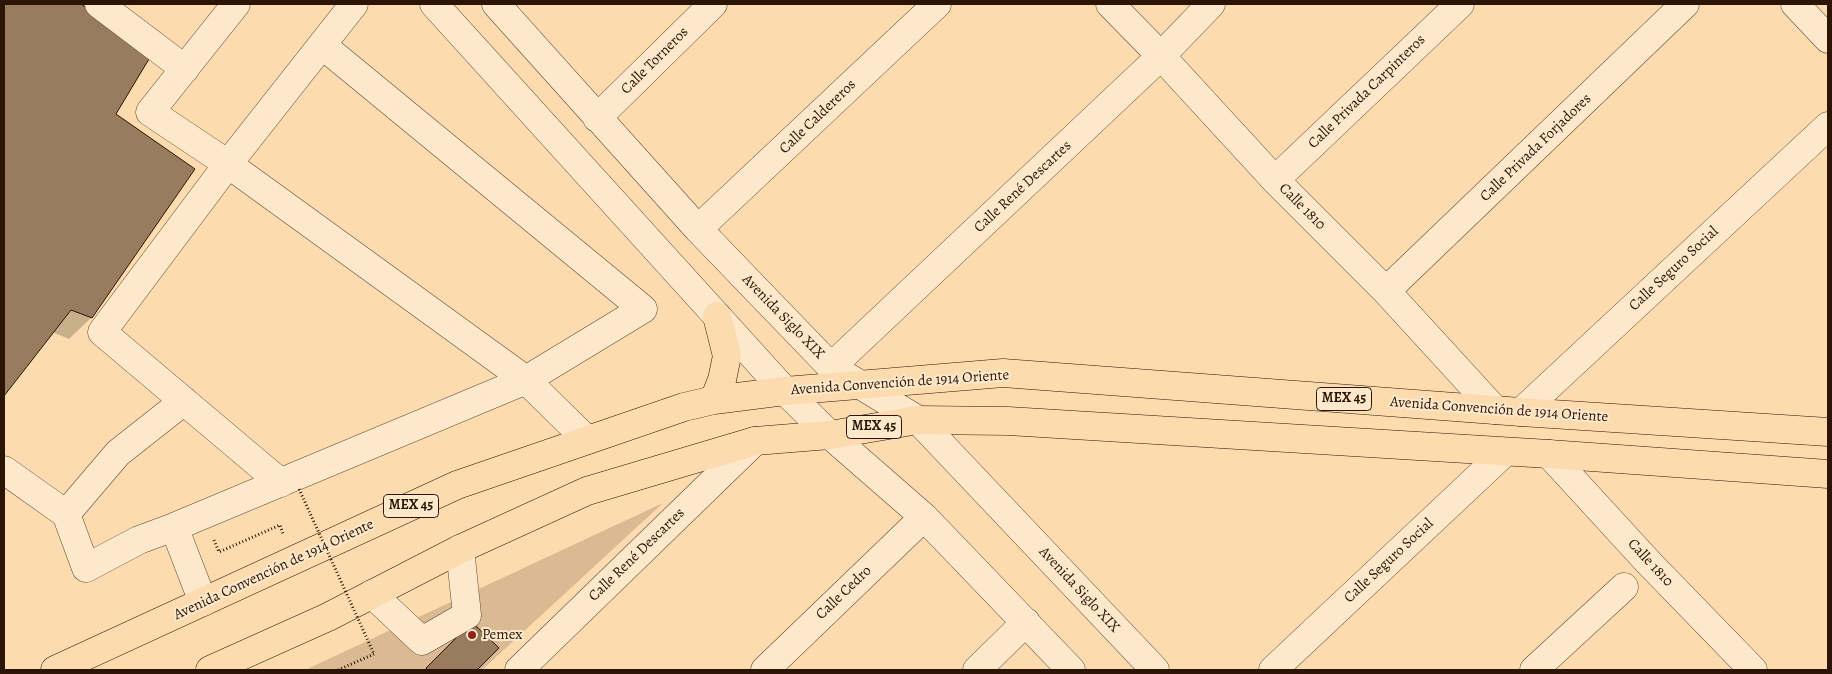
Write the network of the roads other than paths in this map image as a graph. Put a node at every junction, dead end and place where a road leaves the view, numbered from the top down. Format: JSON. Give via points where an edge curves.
{"nodes":[{"id":1,"x":99,"y":4,"type":"edge"},
{"id":2,"x":236,"y":4,"type":"edge"},
{"id":3,"x":354,"y":4,"type":"edge"},
{"id":4,"x":434,"y":4,"type":"edge"},
{"id":5,"x":496,"y":4,"type":"edge"},
{"id":6,"x":713,"y":4,"type":"edge"},
{"id":7,"x":937,"y":4,"type":"edge"},
{"id":8,"x":1110,"y":4,"type":"edge"},
{"id":9,"x":1211,"y":4,"type":"edge"},
{"id":10,"x":1460,"y":4,"type":"edge"},
{"id":11,"x":1686,"y":4,"type":"edge"},
{"id":12,"x":1795,"y":4,"type":"edge"},
{"id":13,"x":1828,"y":39,"type":"edge"},
{"id":14,"x":322,"y":45,"type":"junction"},
{"id":15,"x":1161,"y":56,"type":"junction"},
{"id":16,"x":185,"y":69,"type":"junction"},
{"id":17,"x":597,"y":118,"type":"junction"},
{"id":18,"x":1828,"y":126,"type":"edge"},
{"id":19,"x":228,"y":164,"type":"junction"},
{"id":20,"x":1275,"y":180,"type":"junction"},
{"id":21,"x":698,"y":229,"type":"junction"},
{"id":22,"x":1386,"y":291,"type":"junction"},
{"id":23,"x":717,"y":316,"type":"junction"},
{"id":24,"x":831,"y":367,"type":"junction"},
{"id":25,"x":526,"y":380,"type":"junction"},
{"id":26,"x":860,"y":386,"type":"junction"},
{"id":27,"x":785,"y":391,"type":"junction"},
{"id":28,"x":714,"y":400,"type":"junction"},
{"id":29,"x":184,"y":401,"type":"junction"},
{"id":30,"x":1508,"y":411,"type":"junction"},
{"id":31,"x":918,"y":420,"type":"junction"},
{"id":32,"x":1828,"y":432,"type":"edge"},
{"id":33,"x":830,"y":435,"type":"junction"},
{"id":34,"x":587,"y":440,"type":"junction"},
{"id":35,"x":755,"y":441,"type":"junction"},
{"id":36,"x":1505,"y":452,"type":"junction"},
{"id":37,"x":1549,"y":454,"type":"junction"},
{"id":38,"x":4,"y":470,"type":"edge"},
{"id":39,"x":1828,"y":474,"type":"edge"},
{"id":40,"x":290,"y":486,"type":"junction"},
{"id":41,"x":66,"y":514,"type":"junction"},
{"id":42,"x":924,"y":517,"type":"junction"},
{"id":43,"x":174,"y":527,"type":"junction"},
{"id":44,"x":460,"y":549,"type":"junction"},
{"id":45,"x":1624,"y":586,"type":"dead end"},
{"id":46,"x":372,"y":594,"type":"junction"},
{"id":47,"x":203,"y":602,"type":"junction"},
{"id":48,"x":1026,"y":622,"type":"junction"},
{"id":49,"x":55,"y":670,"type":"edge"},
{"id":50,"x":210,"y":670,"type":"edge"},
{"id":51,"x":519,"y":670,"type":"edge"},
{"id":52,"x":765,"y":670,"type":"edge"},
{"id":53,"x":978,"y":670,"type":"edge"},
{"id":54,"x":1071,"y":670,"type":"edge"},
{"id":55,"x":1154,"y":670,"type":"edge"},
{"id":56,"x":1273,"y":670,"type":"edge"},
{"id":57,"x":1534,"y":670,"type":"edge"},
{"id":58,"x":1754,"y":670,"type":"edge"}],
"edges":[{"from":1,"to":16,"type":"street"},
{"from":2,"to":16,"type":"street"},
{"from":3,"to":14,"type":"street"},
{"from":4,"to":23,"type":"street"},
{"from":5,"to":17,"type":"street","name":"Avenida Siglo XIX"},
{"from":6,"to":17,"type":"street","name":"Calle Torneros"},
{"from":7,"to":21,"type":"street","name":"Calle Caldereros"},
{"from":8,"to":15,"type":"street","name":"Calle 1810"},
{"from":9,"to":15,"type":"street","name":"Calle René Descartes"},
{"from":10,"to":20,"type":"street","name":"Calle Privada Carpinteros"},
{"from":11,"to":22,"type":"street","name":"Calle Privada Forjadores"},
{"from":12,"to":13,"type":"street"},
{"from":14,"to":19,"type":"street"},
{"from":14,"to":25,"type":"street","via":[[643,309]]},
{"from":15,"to":20,"type":"street","name":"Calle 1810"},
{"from":15,"to":24,"type":"street","name":"Calle René Descartes"},
{"from":16,"to":19,"type":"street","via":[[150,112]]},
{"from":17,"to":21,"type":"street","name":"Avenida Siglo XIX"},
{"from":18,"to":30,"type":"street","name":"Calle Seguro Social"},
{"from":19,"to":25,"type":"street"},
{"from":19,"to":29,"type":"street","via":[[102,332]]},
{"from":20,"to":22,"type":"street","name":"Calle 1810"},
{"from":21,"to":24,"type":"street","name":"Avenida Siglo XIX"},
{"from":22,"to":30,"type":"street","name":"Calle 1810"},
{"from":23,"to":27,"type":"street"},
{"from":23,"to":28,"type":"main road","via":[[727,356]]},
{"from":24,"to":26,"type":"street","name":"Avenida Siglo XIX"},
{"from":25,"to":34,"type":"street"},
{"from":25,"to":40,"type":"street"},
{"from":26,"to":27,"type":"main road","name":"Avenida Convención de 1914 Oriente","number":"MEX 45"},
{"from":26,"to":30,"type":"main road","name":"Avenida Convención de 1914 Oriente","number":"MEX 45","via":[[1003,373]]},
{"from":26,"to":31,"type":"street","name":"Avenida Siglo XIX"},
{"from":27,"to":28,"type":"main road","name":"Avenida Convención de 1914 Oriente","number":"MEX 45"},
{"from":27,"to":33,"type":"street"},
{"from":28,"to":34,"type":"main road","name":"Avenida Convención de 1914 Oriente","number":"MEX 45"},
{"from":29,"to":40,"type":"street"},
{"from":29,"to":41,"type":"street","via":[[118,453]]},
{"from":30,"to":32,"type":"main road","name":"Avenida Convención de 1914 Oriente","number":"MEX 45"},
{"from":31,"to":33,"type":"main road","number":"MEX 45"},
{"from":31,"to":36,"type":"main road","number":"MEX 45","via":[[1008,421]]},
{"from":31,"to":55,"type":"street","name":"Avenida Siglo XIX"},
{"from":33,"to":35,"type":"main road","number":"MEX 45"},
{"from":33,"to":42,"type":"street"},
{"from":34,"to":47,"type":"main road","name":"Avenida Convención de 1914 Oriente","number":"MEX 45","via":[[457,485]]},
{"from":35,"to":44,"type":"main road","number":"MEX 45","via":[[587,490]]},
{"from":35,"to":51,"type":"street","name":"Calle René Descartes"},
{"from":36,"to":37,"type":"main road","number":"MEX 45"},
{"from":36,"to":56,"type":"street","name":"Calle Seguro Social"},
{"from":37,"to":39,"type":"main road","number":"MEX 45"},
{"from":37,"to":58,"type":"street","name":"Calle 1810","via":[[1649,563]]},
{"from":38,"to":41,"type":"street"},
{"from":40,"to":43,"type":"street"},
{"from":41,"to":43,"type":"street","via":[[86,568],[139,540]]},
{"from":42,"to":48,"type":"street"},
{"from":42,"to":52,"type":"street","name":"Calle Cedro"},
{"from":43,"to":47,"type":"street"},
{"from":44,"to":46,"type":"main road","number":"MEX 45"},
{"from":44,"to":46,"type":"street","via":[[467,615],[422,641]]},
{"from":45,"to":57,"type":"street"},
{"from":46,"to":50,"type":"main road","number":"MEX 45"},
{"from":47,"to":49,"type":"main road","name":"Avenida Convención de 1914 Oriente","number":"MEX 45"},
{"from":48,"to":53,"type":"street"},
{"from":48,"to":54,"type":"street"}]}
